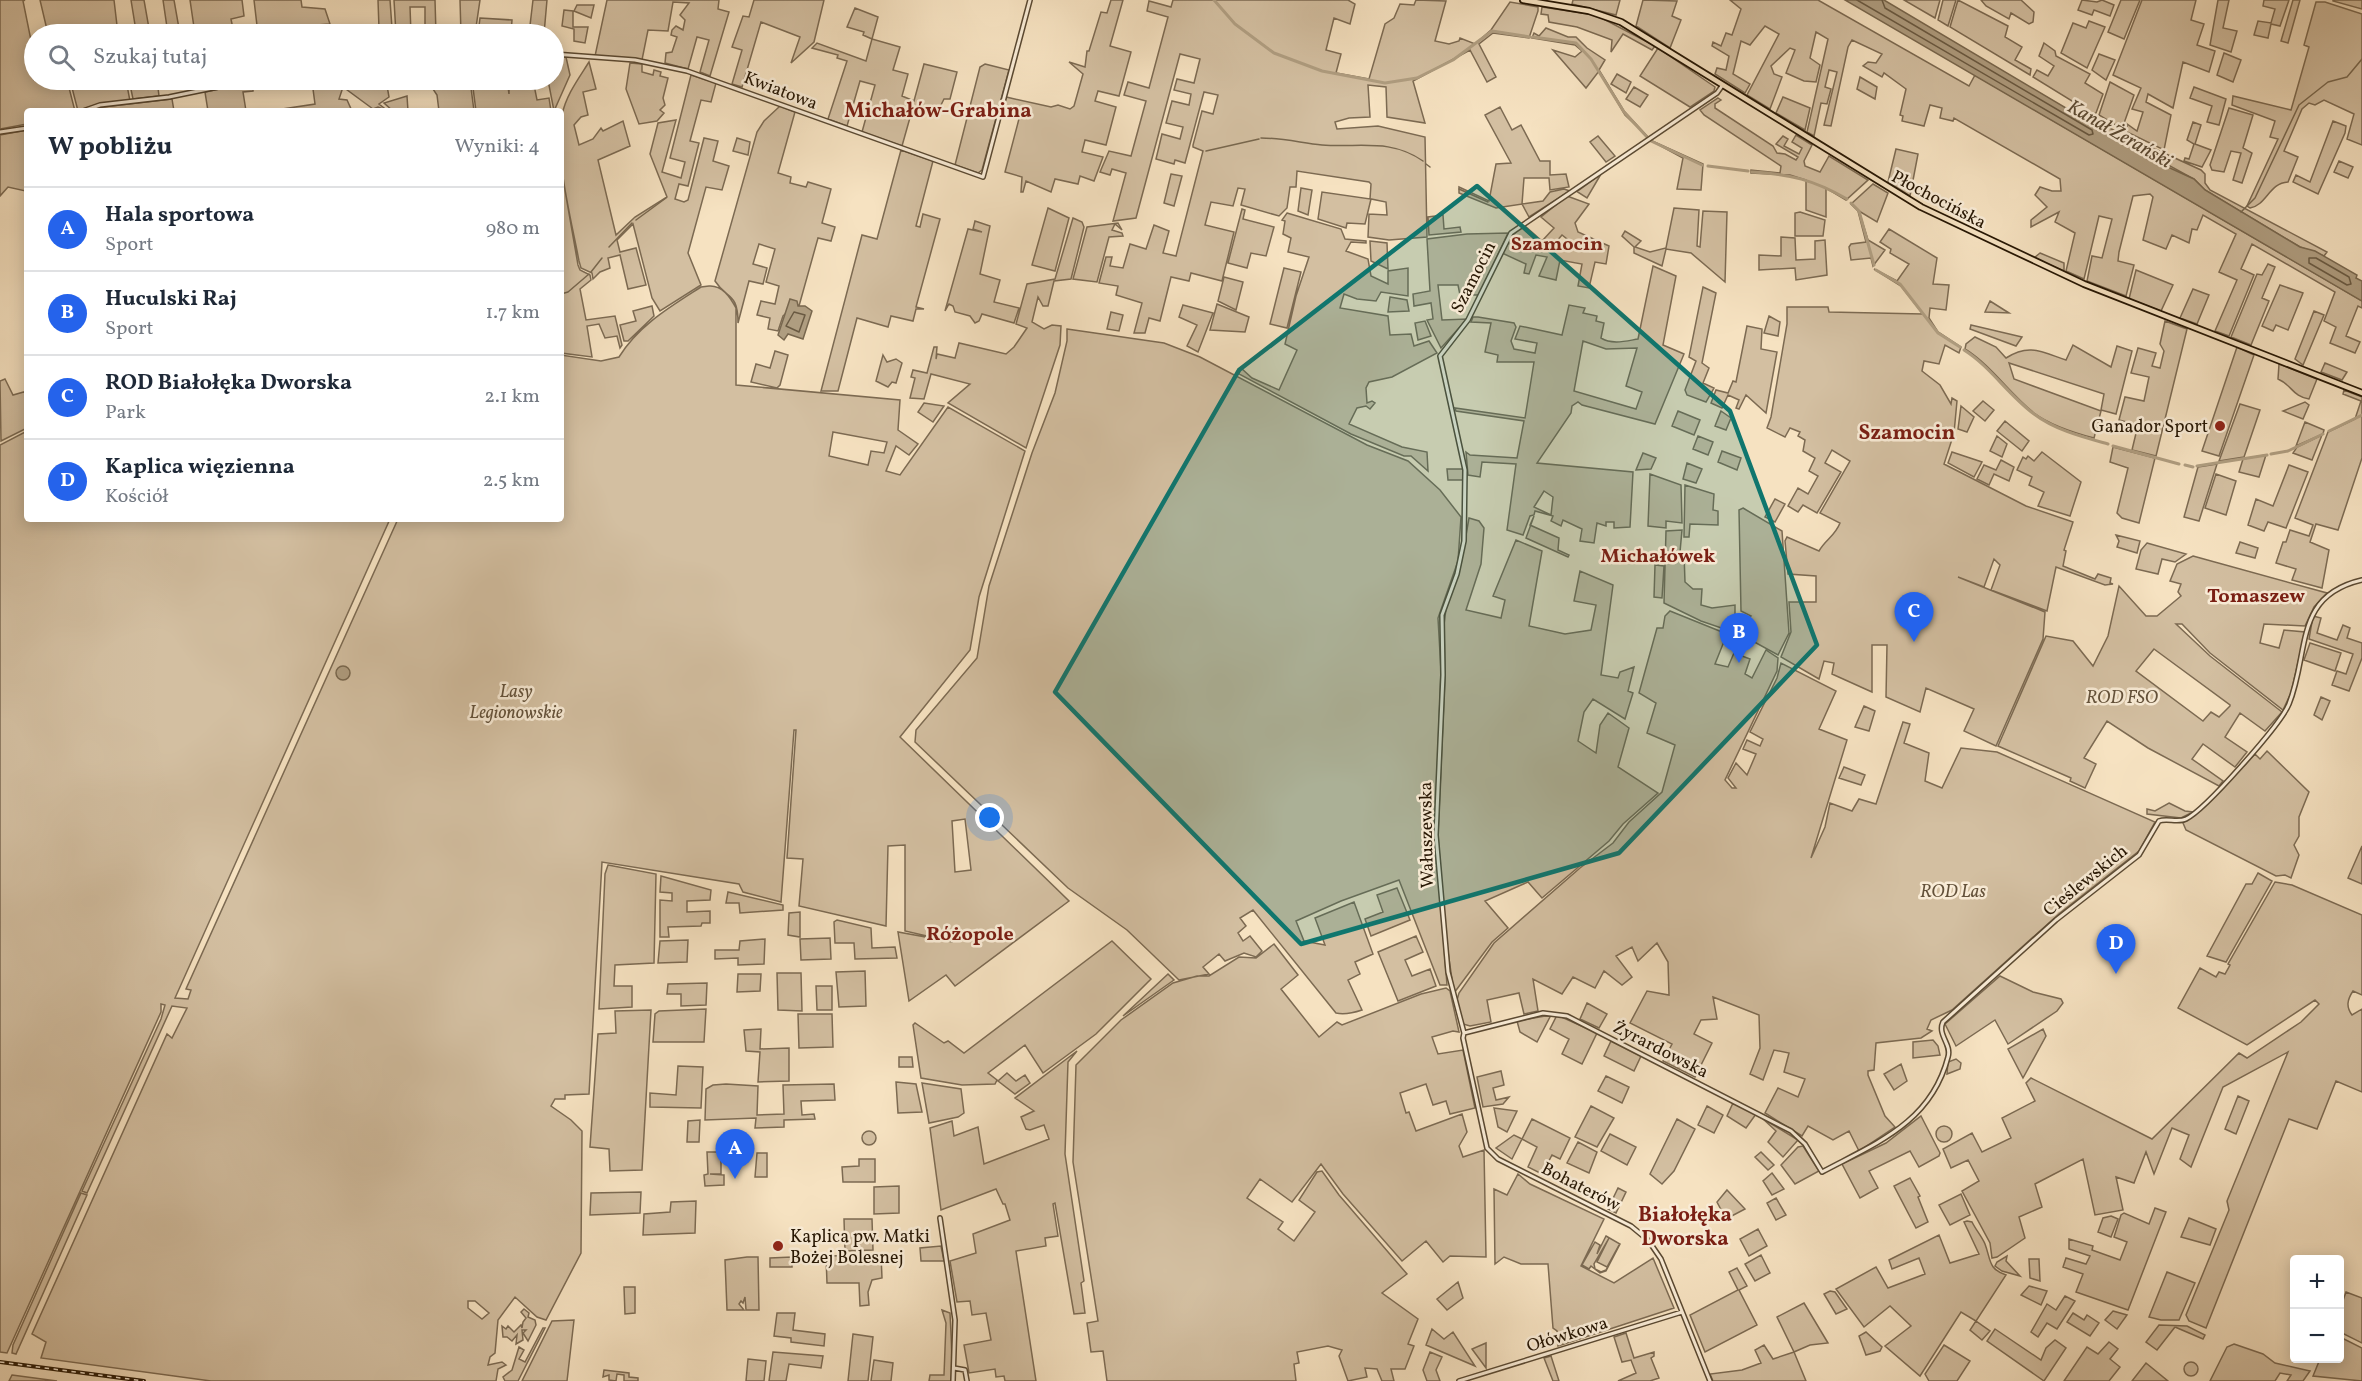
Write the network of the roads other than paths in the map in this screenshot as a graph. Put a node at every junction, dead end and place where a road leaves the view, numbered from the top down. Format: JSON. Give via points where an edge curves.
{"nodes":[{"id":1,"x":1030,"y":0,"type":"edge"},
{"id":2,"x":1522,"y":0,"type":"edge"},
{"id":3,"x":564,"y":55,"type":"edge"},
{"id":4,"x":1723,"y":84,"type":"junction"},
{"id":5,"x":203,"y":90,"type":"edge"},
{"id":6,"x":92,"y":108,"type":"edge"},
{"id":7,"x":24,"y":128,"type":"edge"},
{"id":8,"x":0,"y":132,"type":"edge"},
{"id":9,"x":2362,"y":393,"type":"edge"},
{"id":10,"x":1465,"y":512,"type":"joint"},
{"id":11,"x":2362,"y":580,"type":"edge"},
{"id":12,"x":1464,"y":1033,"type":"junction"},
{"id":13,"x":1492,"y":1154,"type":"joint"},
{"id":14,"x":1822,"y":1172,"type":"joint"},
{"id":15,"x":940,"y":1218,"type":"dead end"},
{"id":16,"x":1682,"y":1312,"type":"junction"},
{"id":17,"x":954,"y":1368,"type":"junction"},
{"id":18,"x":953,"y":1381,"type":"edge"},
{"id":19,"x":967,"y":1381,"type":"edge"},
{"id":20,"x":1459,"y":1381,"type":"edge"},
{"id":21,"x":1710,"y":1381,"type":"edge"}],
"edges":[{"from":1,"to":3,"type":"street","name":"Kwiatowa","via":[[983,177],[663,65]]},
{"from":2,"to":4,"type":"main road","name":"Płochocińska","via":[[1589,11],[1621,22]]},
{"from":4,"to":9,"type":"main road","name":"Płochocińska","via":[[1922,207],[2017,254],[2127,302]]},
{"from":4,"to":10,"type":"street","name":"Szamocin","via":[[1717,93],[1521,225],[1506,242],[1468,320],[1440,354],[1465,470]]},
{"from":5,"to":6,"type":"street"},
{"from":7,"to":8,"type":"street"},
{"from":10,"to":12,"type":"street","name":"Wałuszewska","via":[[1461,557],[1442,615],[1436,835],[1448,972]]},
{"from":11,"to":14,"type":"street","name":"Cieślewskich","via":[[2335,590],[2312,614],[2287,709],[2215,794],[2186,819],[2159,821],[2139,855],[2058,918],[1943,1022],[1941,1032],[1949,1052],[1937,1087],[1925,1103],[1900,1129]]},
{"from":12,"to":13,"type":"street","name":"Wałuszewska","via":[[1487,1148]]},
{"from":12,"to":14,"type":"street","name":"Żyrardowska","via":[[1543,1013],[1567,1016],[1791,1131],[1805,1144]]},
{"from":13,"to":16,"type":"street","name":"Bohaterów","via":[[1641,1233],[1660,1259]]},
{"from":15,"to":17,"type":"street","via":[[954,1312]]},
{"from":16,"to":20,"type":"street","name":"Ołówkowa"},
{"from":16,"to":21,"type":"street","name":"Bohaterów"},
{"from":17,"to":18,"type":"street"},
{"from":17,"to":19,"type":"street","via":[[963,1369]]}]}
